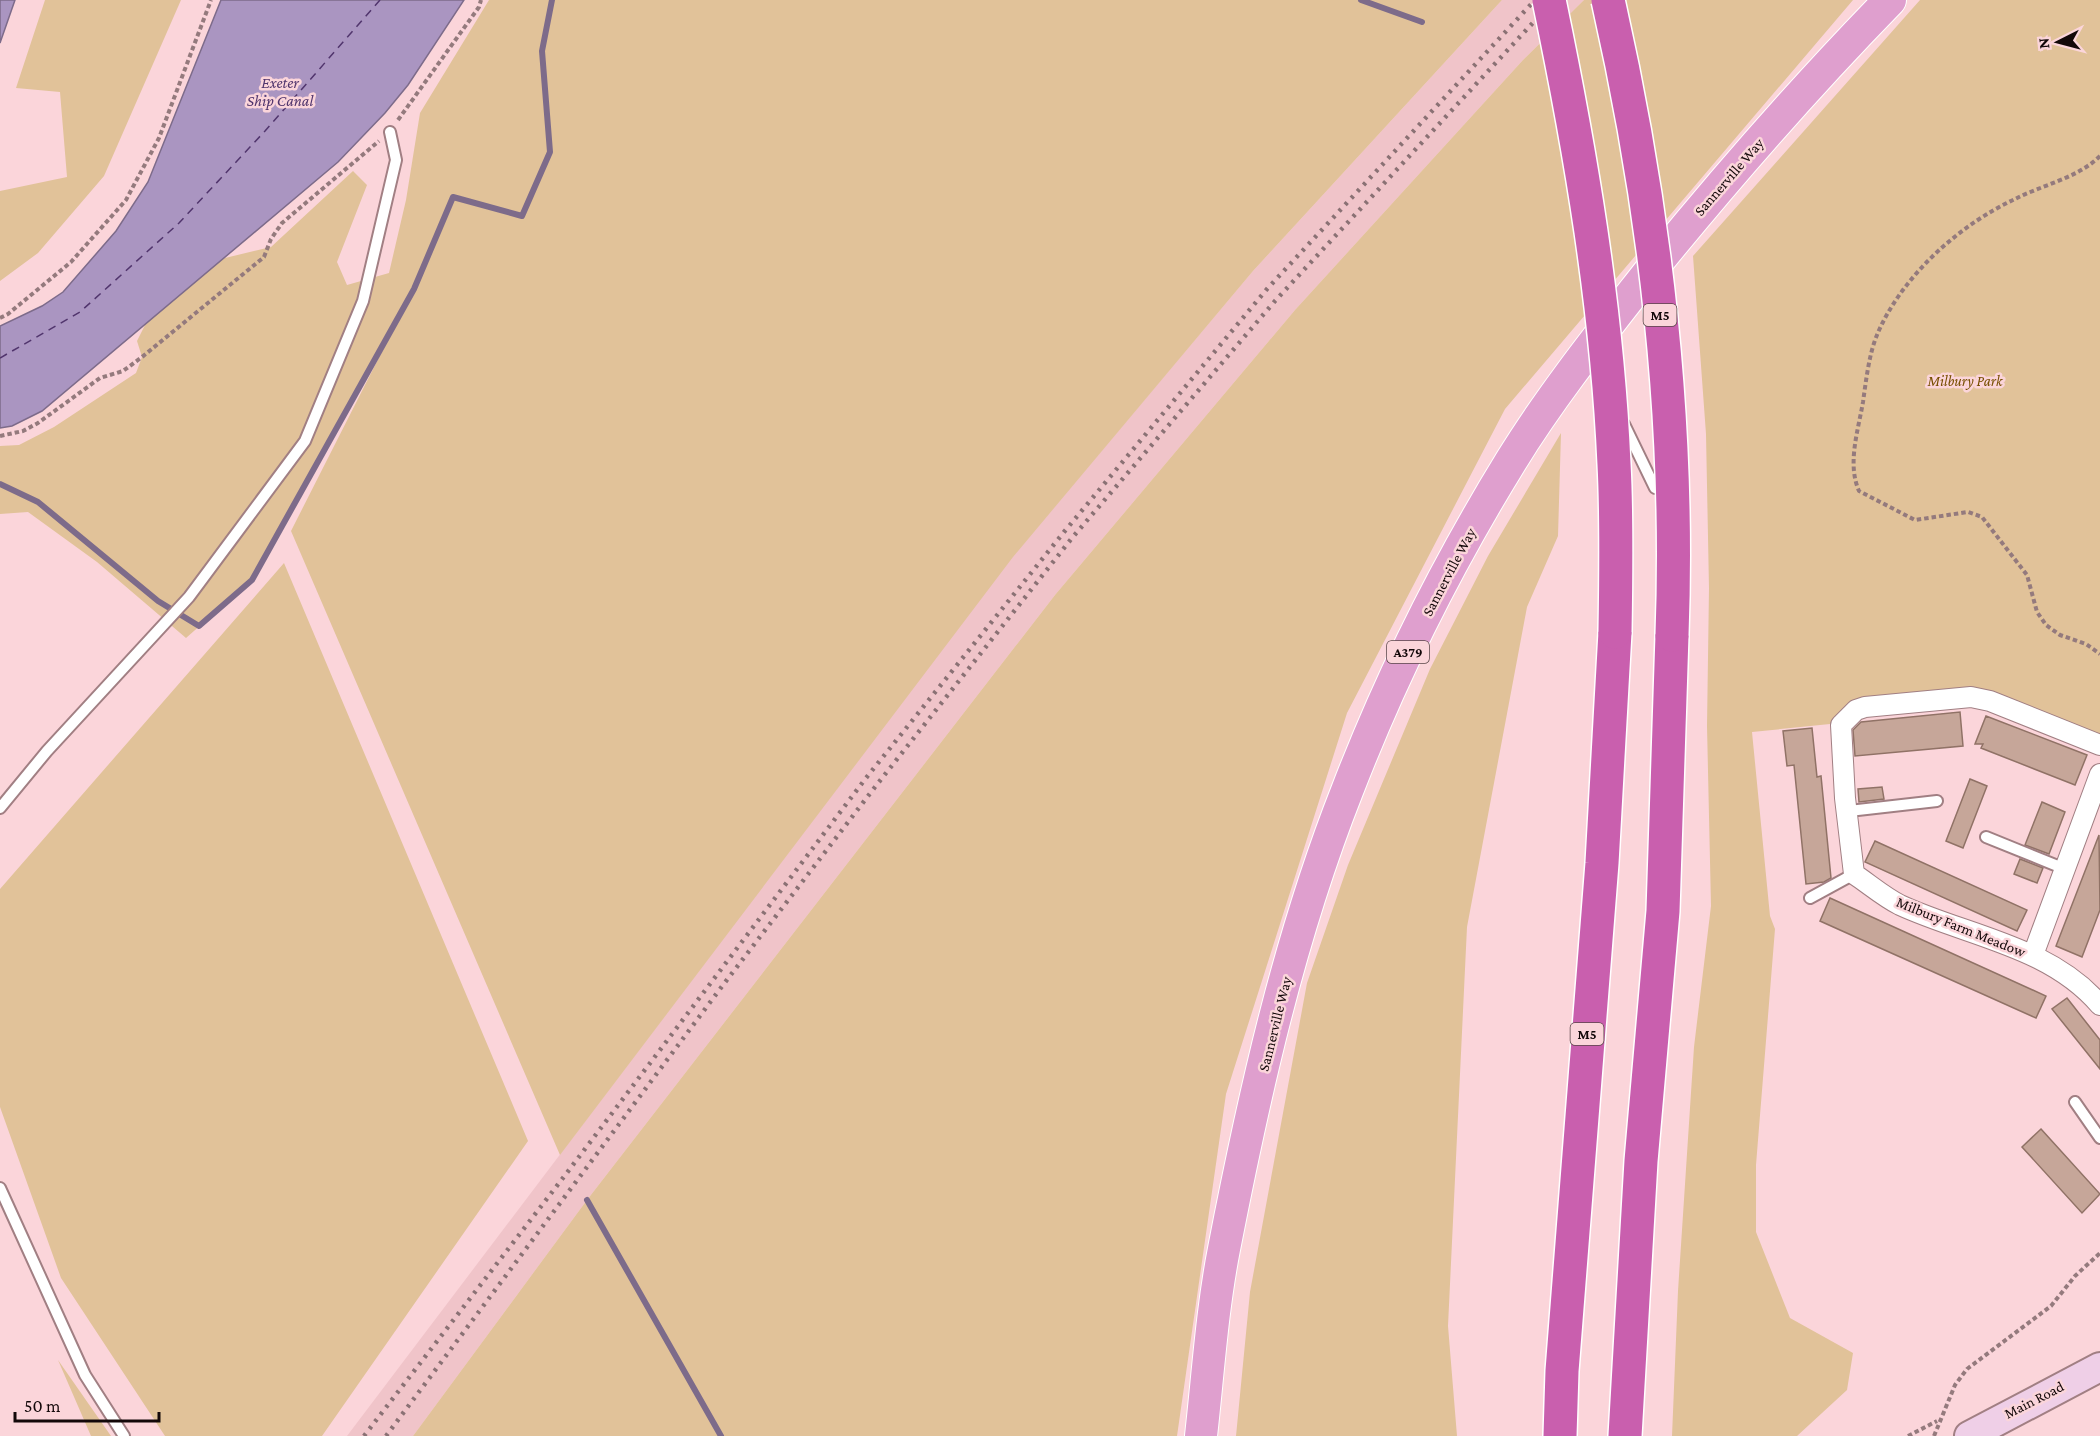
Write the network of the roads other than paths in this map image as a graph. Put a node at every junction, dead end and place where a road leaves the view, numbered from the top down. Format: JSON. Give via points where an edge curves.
{"nodes":[{"id":1,"x":1549,"y":0,"type":"edge"},
{"id":2,"x":1608,"y":0,"type":"edge"},
{"id":3,"x":1890,"y":0,"type":"edge"},
{"id":4,"x":390,"y":132,"type":"road end"},
{"id":5,"x":1588,"y":351,"type":"junction"},
{"id":6,"x":1654,"y":488,"type":"dead end"},
{"id":7,"x":2100,"y":746,"type":"edge"},
{"id":8,"x":2100,"y":774,"type":"edge"},
{"id":9,"x":1937,"y":801,"type":"dead end"},
{"id":10,"x":0,"y":808,"type":"edge"},
{"id":11,"x":1848,"y":811,"type":"junction"},
{"id":12,"x":1986,"y":837,"type":"dead end"},
{"id":13,"x":2065,"y":869,"type":"junction"},
{"id":14,"x":1854,"y":874,"type":"junction"},
{"id":15,"x":1810,"y":898,"type":"dead end"},
{"id":16,"x":2033,"y":955,"type":"junction"},
{"id":17,"x":2100,"y":1005,"type":"edge"},
{"id":18,"x":2075,"y":1102,"type":"dead end"},
{"id":19,"x":2100,"y":1137,"type":"edge"},
{"id":20,"x":0,"y":1188,"type":"edge"},
{"id":21,"x":2100,"y":1367,"type":"edge"},
{"id":22,"x":124,"y":1436,"type":"edge"},
{"id":23,"x":1201,"y":1436,"type":"edge"},
{"id":24,"x":1560,"y":1436,"type":"edge"},
{"id":25,"x":1625,"y":1436,"type":"edge"},
{"id":26,"x":1969,"y":1436,"type":"edge"}],
"edges":[{"from":1,"to":24,"type":"highway","number":"M5","bridge":true,"via":[[1576,141],[1603,322],[1615,465],[1615,632],[1602,863]]},
{"from":2,"to":25,"type":"highway","number":"M5","bridge":true,"via":[[1634,129],[1663,336],[1674,518],[1663,911],[1641,1161]]},
{"from":3,"to":5,"type":"main road","name":"Sannerville Way","number":"A379","via":[[1714,192]]},
{"from":4,"to":10,"type":"lane","via":[[396,160],[363,301],[305,441],[189,597],[47,751]]},
{"from":5,"to":6,"type":"lane"},
{"from":5,"to":23,"type":"main road","name":"Sannerville Way","number":"A379","via":[[1510,462],[1472,530],[1376,718],[1345,794],[1305,912],[1270,1041],[1223,1252]]},
{"from":7,"to":11,"type":"street","via":[[1971,697],[1866,707],[1856,710],[1841,725]]},
{"from":8,"to":13,"type":"street","name":"Milbury Farm Meadow"},
{"from":9,"to":11,"type":"lane"},
{"from":11,"to":14,"type":"street"},
{"from":12,"to":13,"type":"lane"},
{"from":13,"to":16,"type":"street","name":"Milbury Farm Meadow"},
{"from":14,"to":15,"type":"lane"},
{"from":14,"to":16,"type":"street","name":"Milbury Farm Meadow","via":[[1899,904]]},
{"from":16,"to":17,"type":"street","name":"Milbury Farm Meadow","via":[[2083,985]]},
{"from":18,"to":19,"type":"lane"},
{"from":20,"to":22,"type":"lane","via":[[85,1376]]},
{"from":21,"to":26,"type":"street","name":"Main Road"}]}
